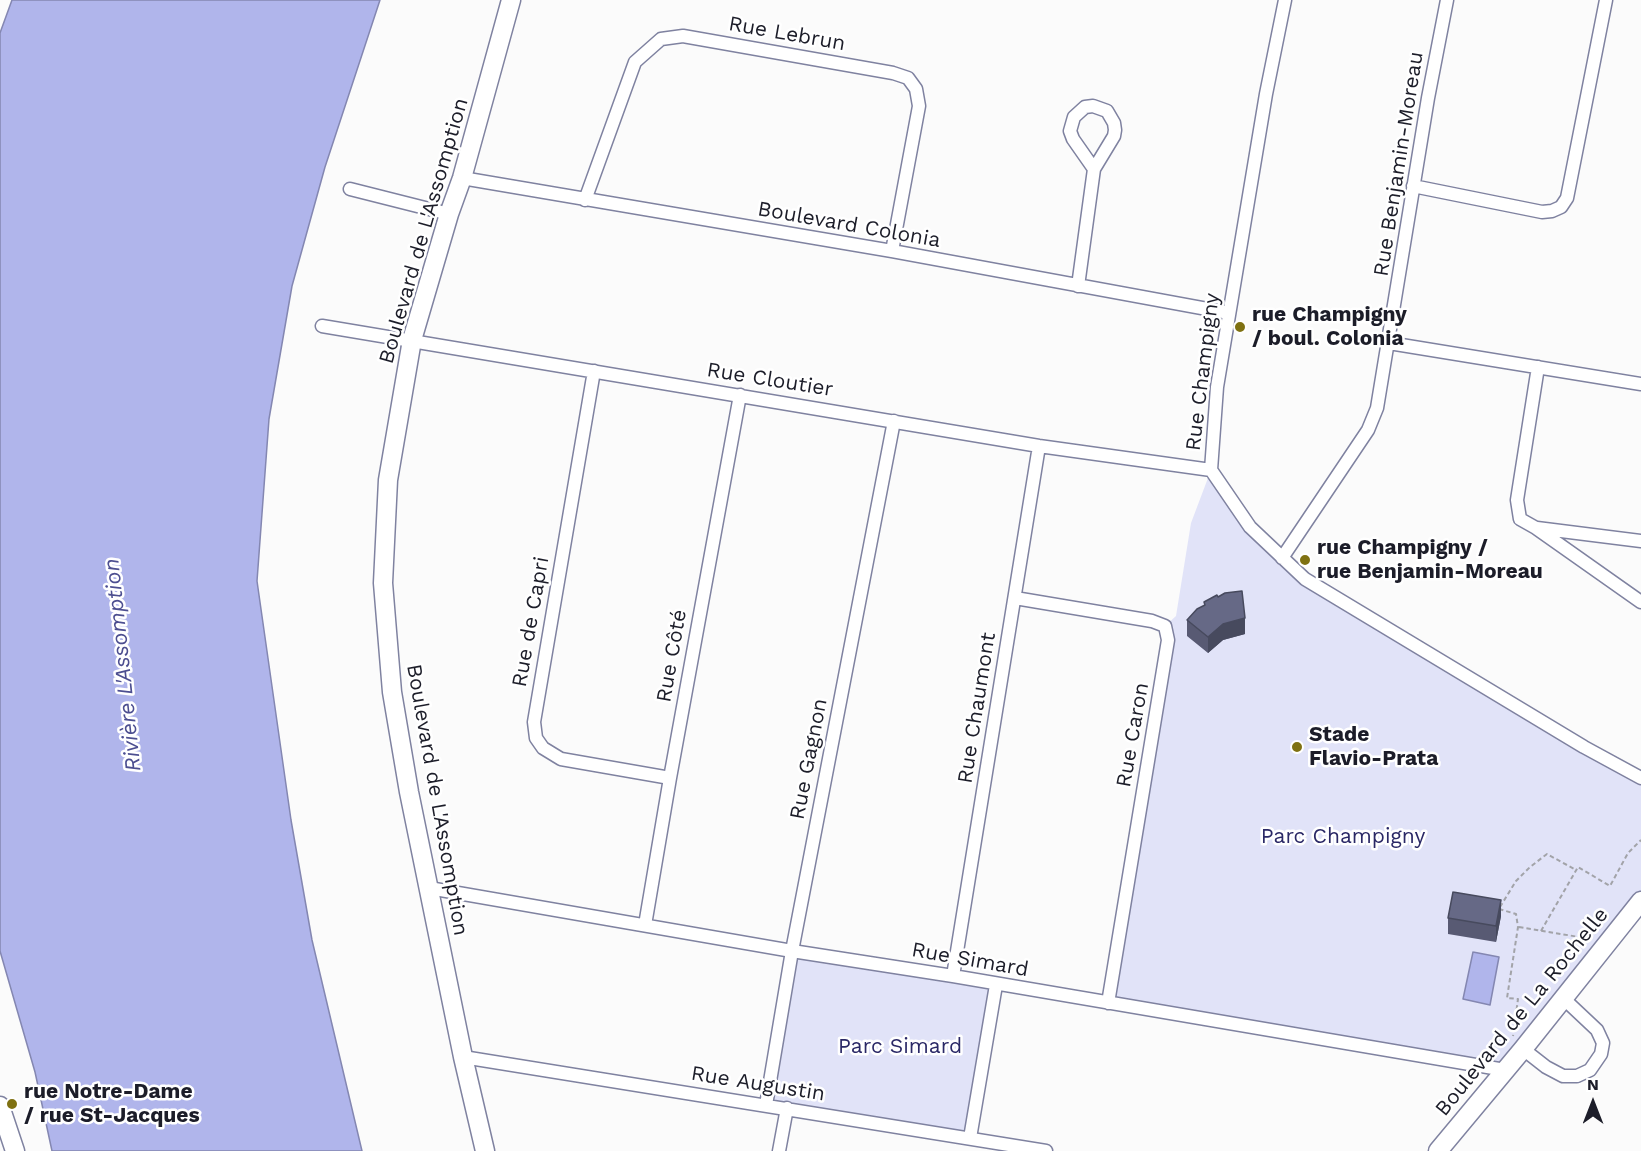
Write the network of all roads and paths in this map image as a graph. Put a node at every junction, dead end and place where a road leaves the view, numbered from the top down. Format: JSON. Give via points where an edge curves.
{"nodes":[{"id":1,"x":511,"y":0,"type":"edge"},
{"id":2,"x":1285,"y":0,"type":"edge"},
{"id":3,"x":1447,"y":0,"type":"edge"},
{"id":4,"x":1606,"y":0,"type":"edge"},
{"id":5,"x":1094,"y":169,"type":"junction"},
{"id":6,"x":462,"y":178,"type":"junction"},
{"id":7,"x":1413,"y":186,"type":"junction"},
{"id":8,"x":350,"y":189,"type":"dead end"},
{"id":9,"x":585,"y":200,"type":"junction"},
{"id":10,"x":449,"y":214,"type":"junction"},
{"id":11,"x":892,"y":251,"type":"junction"},
{"id":12,"x":1078,"y":286,"type":"junction"},
{"id":13,"x":1229,"y":313,"type":"junction"},
{"id":14,"x":322,"y":326,"type":"dead end"},
{"id":15,"x":412,"y":340,"type":"junction"},
{"id":16,"x":1389,"y":344,"type":"junction"},
{"id":17,"x":1538,"y":367,"type":"junction"},
{"id":18,"x":594,"y":370,"type":"junction"},
{"id":19,"x":1641,"y":384,"type":"edge"},
{"id":20,"x":740,"y":395,"type":"junction"},
{"id":21,"x":894,"y":421,"type":"junction"},
{"id":22,"x":1039,"y":446,"type":"junction"},
{"id":23,"x":1211,"y":470,"type":"junction"},
{"id":24,"x":1536,"y":528,"type":"junction"},
{"id":25,"x":1641,"y":541,"type":"edge"},
{"id":26,"x":1282,"y":558,"type":"junction"},
{"id":27,"x":1015,"y":598,"type":"junction"},
{"id":28,"x":1641,"y":602,"type":"edge"},
{"id":29,"x":670,"y":778,"type":"junction"},
{"id":30,"x":1641,"y":778,"type":"edge"},
{"id":31,"x":1641,"y":840,"type":"edge"},
{"id":32,"x":1576,"y":870,"type":"junction"},
{"id":33,"x":429,"y":888,"type":"junction"},
{"id":34,"x":1641,"y":901,"type":"edge"},
{"id":35,"x":1489,"y":908,"type":"edge"},
{"id":36,"x":1500,"y":910,"type":"junction"},
{"id":37,"x":645,"y":925,"type":"junction"},
{"id":38,"x":1518,"y":927,"type":"junction"},
{"id":39,"x":1541,"y":931,"type":"junction"},
{"id":40,"x":1608,"y":942,"type":"junction"},
{"id":41,"x":792,"y":951,"type":"junction"},
{"id":42,"x":953,"y":976,"type":"junction"},
{"id":43,"x":996,"y":985,"type":"junction"},
{"id":44,"x":1563,"y":998,"type":"junction"},
{"id":45,"x":1108,"y":1002,"type":"junction"},
{"id":46,"x":1523,"y":1049,"type":"junction"},
{"id":47,"x":463,"y":1057,"type":"junction"},
{"id":48,"x":1507,"y":1068,"type":"junction"},
{"id":49,"x":765,"y":1105,"type":"junction"},
{"id":50,"x":0,"y":1106,"type":"edge"},
{"id":51,"x":787,"y":1108,"type":"junction"},
{"id":52,"x":970,"y":1138,"type":"junction"},
{"id":53,"x":15,"y":1151,"type":"edge"},
{"id":54,"x":485,"y":1151,"type":"edge"},
{"id":55,"x":779,"y":1151,"type":"edge"},
{"id":56,"x":1046,"y":1151,"type":"edge"},
{"id":57,"x":1438,"y":1151,"type":"edge"}],
"edges":[{"from":1,"to":6,"type":"street","name":"Boulevard de L'Assomption"},
{"from":2,"to":13,"type":"street","name":"Rue Champigny"},
{"from":3,"to":7,"type":"street","name":"Rue Benjamin-Moreau"},
{"from":4,"to":7,"type":"street","via":[[1561,207],[1542,212]]},
{"from":5,"to":5,"type":"street","via":[[1115,130],[1107,111],[1093,106],[1079,111],[1070,131]]},
{"from":5,"to":12,"type":"street"},
{"from":6,"to":9,"type":"street","name":"Boulevard Colonia"},
{"from":6,"to":10,"type":"street","name":"Boulevard de L'Assomption"},
{"from":7,"to":16,"type":"street","name":"Rue Benjamin-Moreau"},
{"from":8,"to":10,"type":"street"},
{"from":9,"to":11,"type":"street","name":"Boulevard Colonia"},
{"from":9,"to":11,"type":"street","name":"Rue Lebrun","via":[[635,62],[661,39],[683,36],[893,72],[908,78],[916,89],[919,106]]},
{"from":10,"to":15,"type":"street","name":"Boulevard de L'Assomption"},
{"from":11,"to":12,"type":"street","name":"Boulevard Colonia"},
{"from":12,"to":13,"type":"street","name":"Boulevard Colonia"},
{"from":13,"to":23,"type":"street","name":"Rue Champigny","via":[[1217,387]]},
{"from":14,"to":15,"type":"street","name":"Rue Cloutier"},
{"from":15,"to":18,"type":"street","name":"Rue Cloutier"},
{"from":15,"to":33,"type":"street","name":"Boulevard de L'Assomption","via":[[388,480],[383,583],[392,692]]},
{"from":16,"to":17,"type":"street"},
{"from":16,"to":26,"type":"street","name":"Rue Benjamin-Moreau","via":[[1377,408],[1368,430]]},
{"from":17,"to":19,"type":"street"},
{"from":17,"to":24,"type":"street","via":[[1517,500],[1521,519]]},
{"from":18,"to":20,"type":"street","name":"Rue Cloutier"},
{"from":18,"to":29,"type":"street","name":"Rue de Capri","via":[[534,722],[536,738],[543,748],[561,759]]},
{"from":20,"to":21,"type":"street","name":"Rue Cloutier"},
{"from":20,"to":29,"type":"street","name":"Rue Côté"},
{"from":21,"to":22,"type":"street","name":"Rue Cloutier"},
{"from":21,"to":41,"type":"street","name":"Rue Gagnon"},
{"from":22,"to":23,"type":"street","name":"Rue Cloutier"},
{"from":22,"to":27,"type":"street","name":"Rue Chaumont"},
{"from":23,"to":26,"type":"street","name":"Rue Champigny","via":[[1250,527]]},
{"from":24,"to":25,"type":"street"},
{"from":24,"to":28,"type":"street"},
{"from":26,"to":30,"type":"street","name":"Rue Champigny","via":[[1305,579]]},
{"from":27,"to":42,"type":"street","name":"Rue Chaumont"},
{"from":27,"to":45,"type":"street","name":"Rue Caron","via":[[1165,626],[1168,640]]},
{"from":29,"to":37,"type":"street","name":"Rue Côté"},
{"from":31,"to":32,"type":"path","via":[[1628,853],[1610,886],[1578,867]]},
{"from":32,"to":36,"type":"path","via":[[1547,854],[1543,856],[1516,881]]},
{"from":32,"to":39,"type":"path"},
{"from":33,"to":37,"type":"street","name":"Rue Simard"},
{"from":33,"to":47,"type":"street","name":"Boulevard de L'Assomption"},
{"from":34,"to":40,"type":"street","name":"Boulevard de La Rochelle"},
{"from":35,"to":36,"type":"path"},
{"from":36,"to":38,"type":"path","via":[[1516,914]]},
{"from":37,"to":41,"type":"street","name":"Rue Simard"},
{"from":38,"to":39,"type":"path"},
{"from":38,"to":48,"type":"path","via":[[1507,998],[1518,999]]},
{"from":39,"to":40,"type":"path"},
{"from":40,"to":44,"type":"street","name":"Boulevard de La Rochelle"},
{"from":41,"to":42,"type":"street","name":"Rue Simard"},
{"from":41,"to":49,"type":"street","name":"Rue Gagnon"},
{"from":42,"to":43,"type":"street","name":"Rue Simard"},
{"from":43,"to":45,"type":"street","name":"Rue Simard"},
{"from":43,"to":52,"type":"street"},
{"from":44,"to":46,"type":"street","name":"Boulevard de La Rochelle"},
{"from":44,"to":46,"type":"street","via":[[1597,1030],[1603,1043],[1590,1070],[1563,1076]]},
{"from":45,"to":48,"type":"street","name":"Rue Simard"},
{"from":46,"to":48,"type":"street","name":"Boulevard de La Rochelle"},
{"from":47,"to":49,"type":"street","name":"Rue Augustin"},
{"from":47,"to":54,"type":"street","name":"Boulevard de L'Assomption"},
{"from":48,"to":57,"type":"street","name":"Boulevard de La Rochelle"},
{"from":49,"to":51,"type":"street","name":"Rue Augustin"},
{"from":50,"to":53,"type":"street"},
{"from":51,"to":52,"type":"street","name":"Rue Augustin"},
{"from":51,"to":55,"type":"street"},
{"from":52,"to":56,"type":"street","name":"Rue Augustin"}]}
